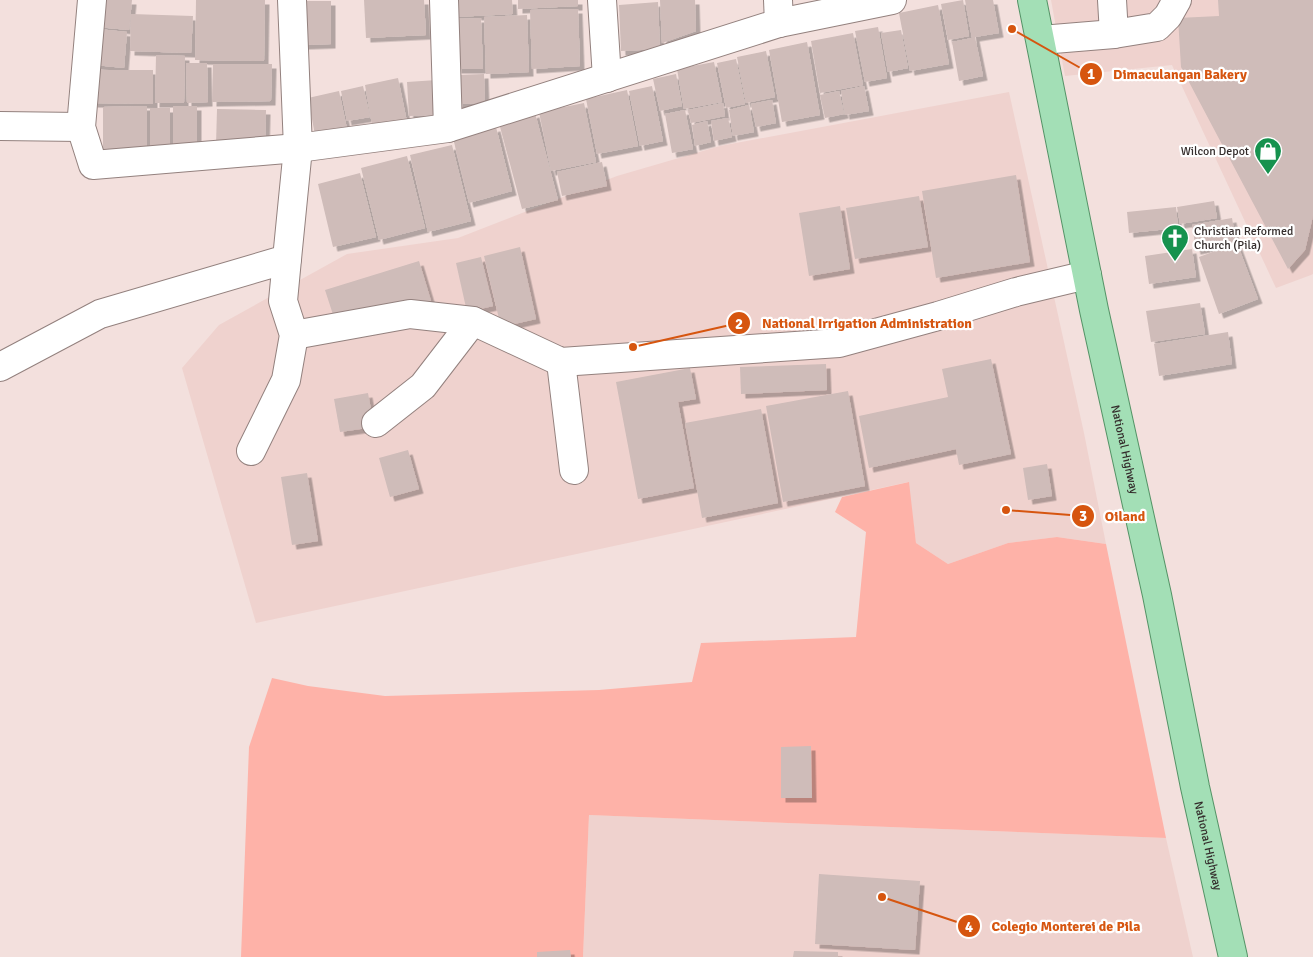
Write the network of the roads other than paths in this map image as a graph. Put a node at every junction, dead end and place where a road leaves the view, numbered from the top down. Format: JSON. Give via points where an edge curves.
{"nodes":[{"id":1,"x":92,"y":0,"type":"edge"},
{"id":2,"x":292,"y":0,"type":"edge"},
{"id":3,"x":444,"y":0,"type":"edge"},
{"id":4,"x":602,"y":0,"type":"edge"},
{"id":5,"x":892,"y":0,"type":"edge"},
{"id":6,"x":1032,"y":0,"type":"edge"},
{"id":7,"x":1112,"y":0,"type":"edge"},
{"id":8,"x":1176,"y":0,"type":"edge"},
{"id":9,"x":779,"y":12,"type":"edge"},
{"id":10,"x":1114,"y":34,"type":"junction"},
{"id":11,"x":1041,"y":40,"type":"junction"},
{"id":12,"x":607,"y":78,"type":"junction"},
{"id":13,"x":0,"y":126,"type":"edge"},
{"id":14,"x":81,"y":127,"type":"junction"},
{"id":15,"x":448,"y":128,"type":"junction"},
{"id":16,"x":298,"y":148,"type":"junction"},
{"id":17,"x":287,"y":259,"type":"junction"},
{"id":18,"x":1087,"y":275,"type":"junction"},
{"id":19,"x":473,"y":321,"type":"junction"},
{"id":20,"x":294,"y":335,"type":"junction"},
{"id":21,"x":561,"y":362,"type":"junction"},
{"id":22,"x":0,"y":366,"type":"edge"},
{"id":23,"x":376,"y":423,"type":"dead end"},
{"id":24,"x":251,"y":451,"type":"dead end"},
{"id":25,"x":574,"y":470,"type":"dead end"},
{"id":26,"x":1233,"y":957,"type":"edge"}],
"edges":[{"from":1,"to":14,"type":"street"},
{"from":2,"to":16,"type":"street"},
{"from":3,"to":15,"type":"street"},
{"from":4,"to":12,"type":"street"},
{"from":5,"to":9,"type":"street"},
{"from":6,"to":11,"type":"main road","name":"National Highway"},
{"from":7,"to":10,"type":"street"},
{"from":8,"to":10,"type":"street","via":[[1158,27]]},
{"from":9,"to":12,"type":"street"},
{"from":10,"to":11,"type":"street"},
{"from":11,"to":18,"type":"main road","name":"National Highway"},
{"from":12,"to":15,"type":"street"},
{"from":13,"to":14,"type":"street"},
{"from":14,"to":16,"type":"street","via":[[93,165]]},
{"from":15,"to":16,"type":"street"},
{"from":16,"to":17,"type":"street"},
{"from":17,"to":20,"type":"street","via":[[283,301]]},
{"from":17,"to":22,"type":"street","via":[[100,314]]},
{"from":18,"to":21,"type":"street","via":[[839,343]]},
{"from":18,"to":26,"type":"main road","name":"National Highway"},
{"from":19,"to":20,"type":"street","via":[[410,314]]},
{"from":19,"to":21,"type":"street"},
{"from":19,"to":23,"type":"street","via":[[423,386]]},
{"from":20,"to":24,"type":"street","via":[[286,380]]},
{"from":21,"to":25,"type":"street"}]}
